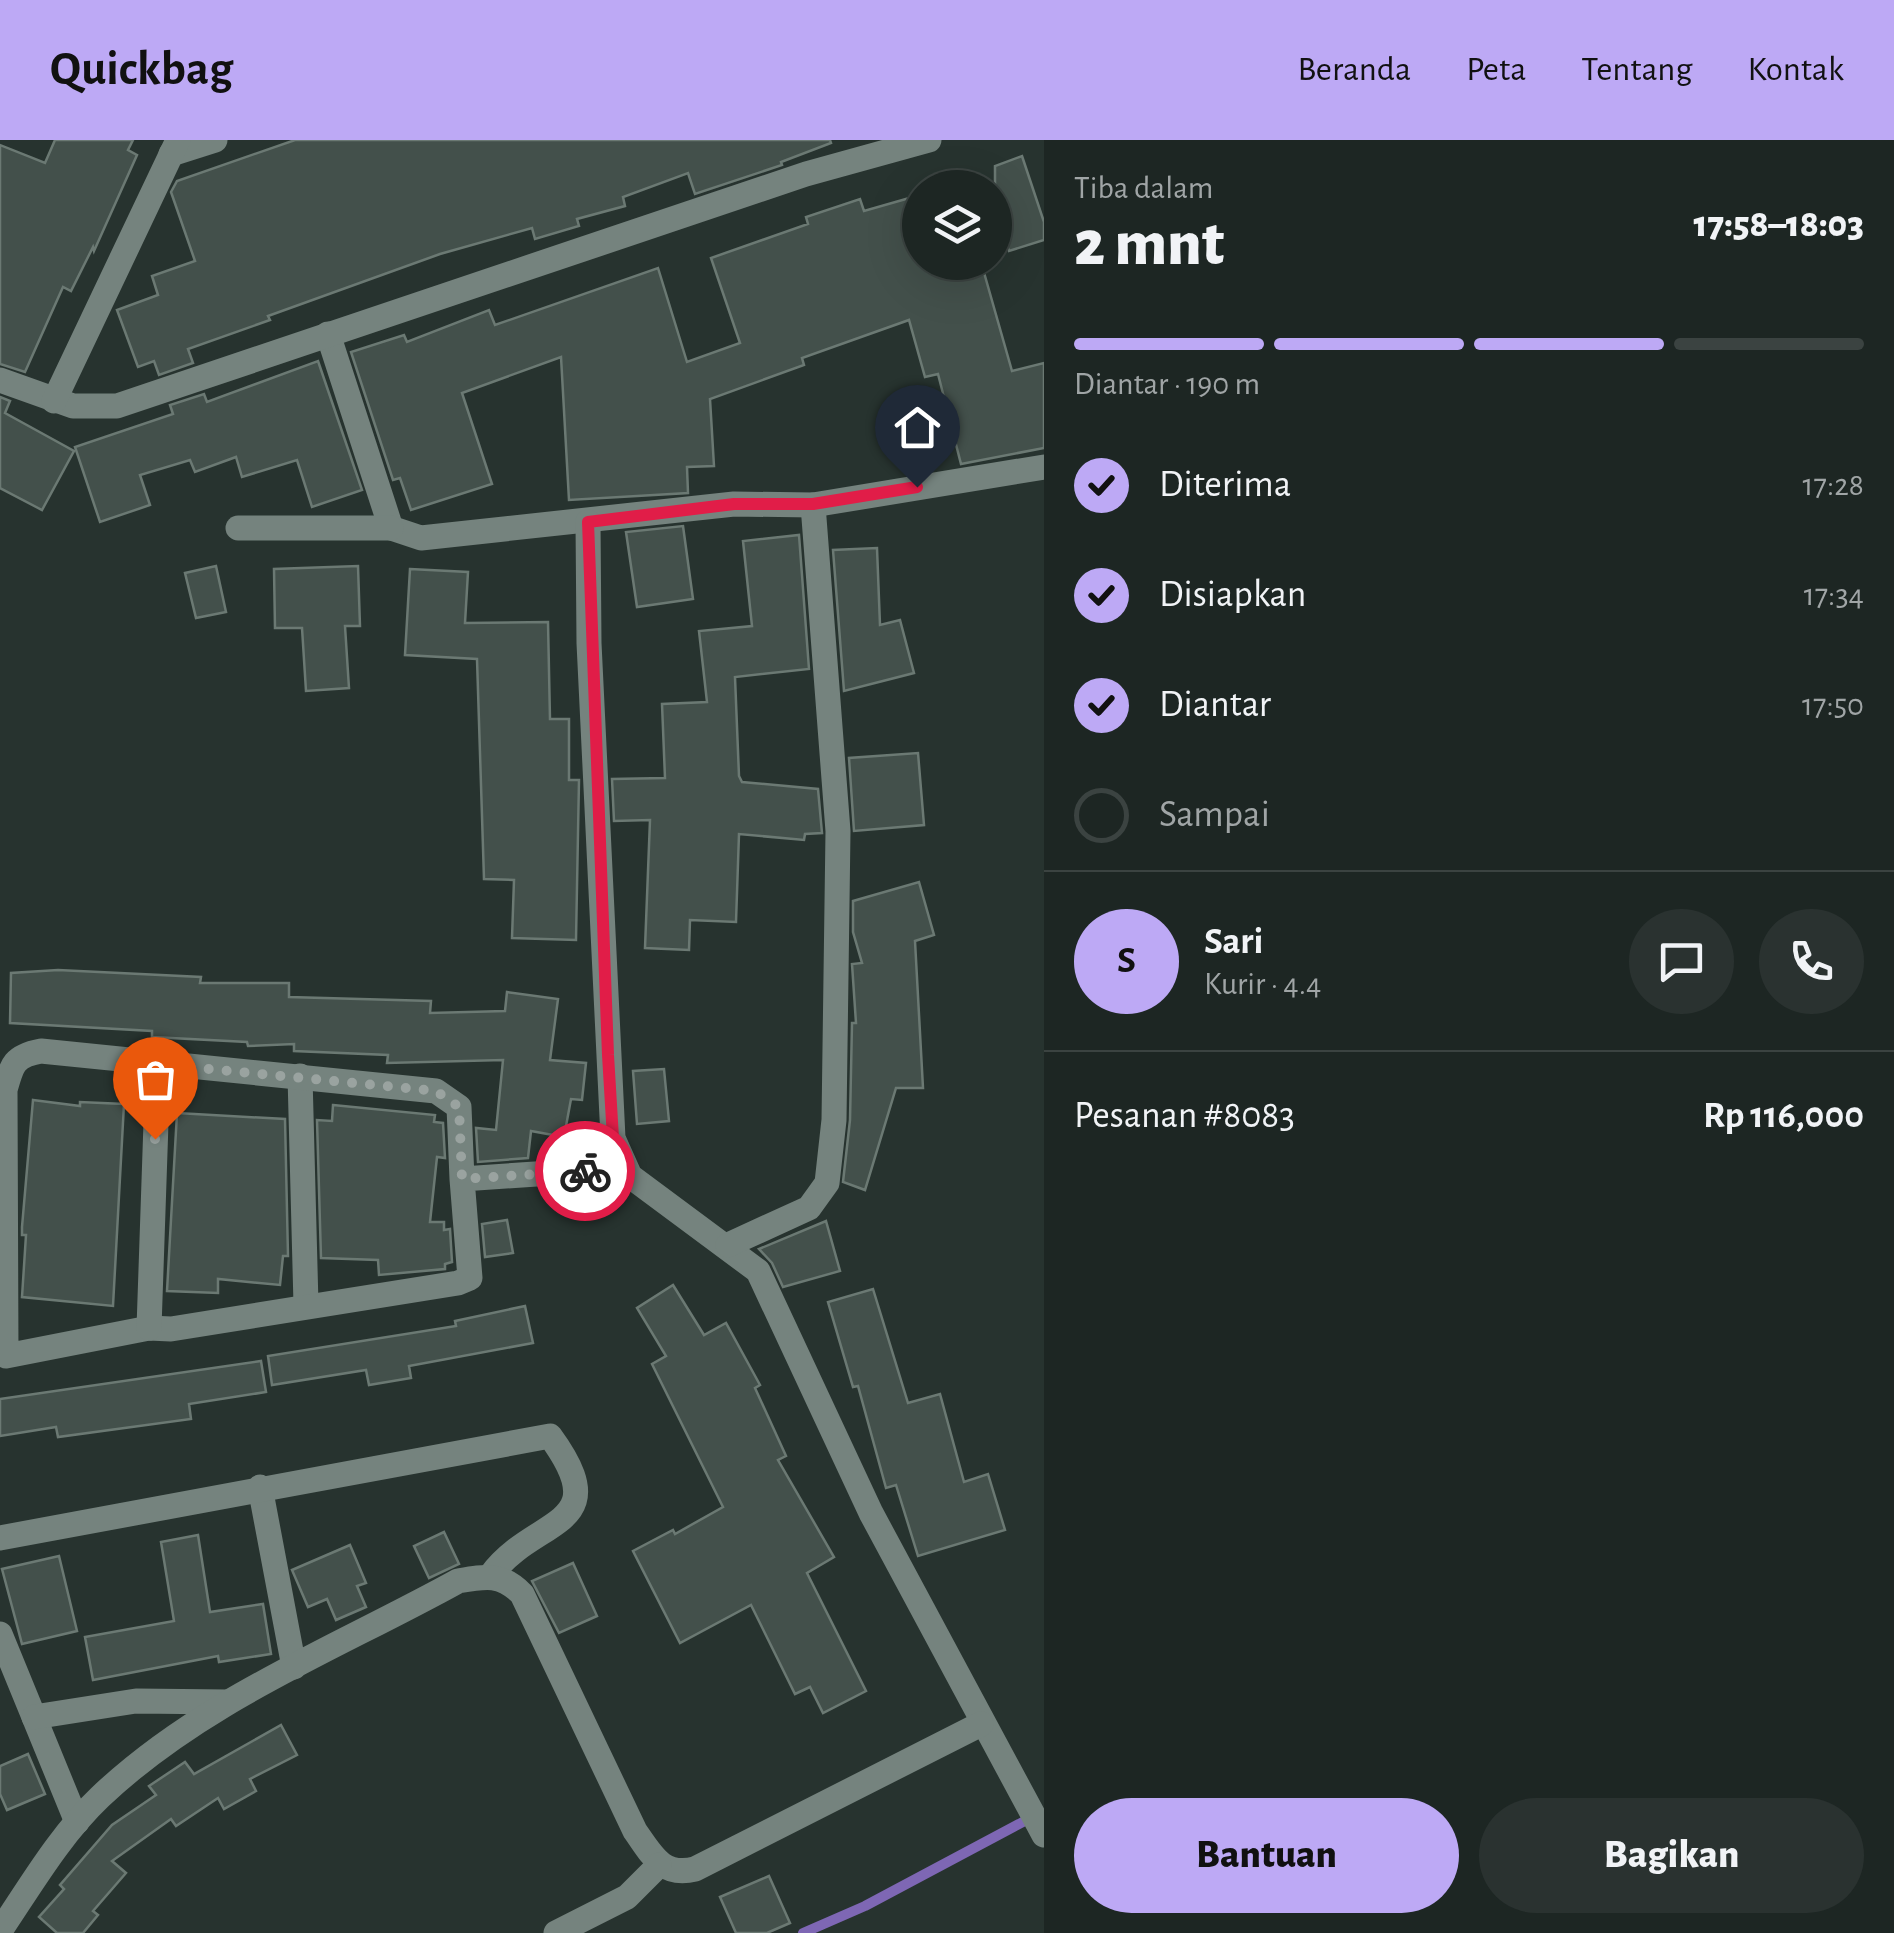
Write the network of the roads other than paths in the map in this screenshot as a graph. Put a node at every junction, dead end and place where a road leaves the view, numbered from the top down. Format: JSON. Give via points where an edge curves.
{"nodes":[{"id":1,"x":215,"y":140,"type":"edge"},
{"id":2,"x":930,"y":140,"type":"edge"},
{"id":3,"x":175,"y":147,"type":"edge"},
{"id":4,"x":328,"y":334,"type":"junction"},
{"id":5,"x":0,"y":380,"type":"edge"},
{"id":6,"x":54,"y":401,"type":"junction"},
{"id":7,"x":1044,"y":467,"type":"edge"},
{"id":8,"x":813,"y":504,"type":"junction"},
{"id":9,"x":588,"y":522,"type":"junction"},
{"id":10,"x":238,"y":528,"type":"dead end"},
{"id":11,"x":391,"y":528,"type":"junction"},
{"id":12,"x":158,"y":1064,"type":"junction"},
{"id":13,"x":300,"y":1076,"type":"junction"},
{"id":14,"x":625,"y":1168,"type":"junction"},
{"id":15,"x":462,"y":1179,"type":"junction"},
{"id":16,"x":728,"y":1245,"type":"junction"},
{"id":17,"x":306,"y":1305,"type":"junction"},
{"id":18,"x":149,"y":1328,"type":"junction"},
{"id":19,"x":260,"y":1487,"type":"junction"},
{"id":20,"x":0,"y":1538,"type":"edge"},
{"id":21,"x":491,"y":1575,"type":"junction"},
{"id":22,"x":0,"y":1634,"type":"edge"},
{"id":23,"x":294,"y":1667,"type":"junction"},
{"id":24,"x":228,"y":1702,"type":"junction"},
{"id":25,"x":34,"y":1717,"type":"junction"},
{"id":26,"x":981,"y":1724,"type":"junction"},
{"id":27,"x":1036,"y":1821,"type":"edge"},
{"id":28,"x":77,"y":1822,"type":"junction"},
{"id":29,"x":660,"y":1865,"type":"junction"},
{"id":30,"x":0,"y":1931,"type":"edge"},
{"id":31,"x":556,"y":1933,"type":"edge"}],
"edges":[{"from":1,"to":3,"type":"street"},
{"from":2,"to":4,"type":"street","via":[[806,174]]},
{"from":3,"to":6,"type":"street"},
{"from":4,"to":6,"type":"street","via":[[117,406]]},
{"from":4,"to":11,"type":"street"},
{"from":5,"to":6,"type":"street"},
{"from":7,"to":8,"type":"street"},
{"from":8,"to":9,"type":"street","via":[[734,504]]},
{"from":8,"to":16,"type":"street","via":[[838,831],[834,1120],[827,1183],[810,1208]]},
{"from":9,"to":11,"type":"street","via":[[421,538]]},
{"from":9,"to":14,"type":"street","via":[[608,1055],[613,1138]]},
{"from":10,"to":11,"type":"street"},
{"from":12,"to":13,"type":"street"},
{"from":12,"to":18,"type":"street"},
{"from":12,"to":18,"type":"street","via":[[21,1055],[12,1061],[5,1090],[6,1356]]},
{"from":13,"to":15,"type":"street","via":[[448,1096],[462,1120]]},
{"from":13,"to":17,"type":"street"},
{"from":14,"to":15,"type":"street"},
{"from":14,"to":16,"type":"street","via":[[649,1193]]},
{"from":15,"to":17,"type":"street","via":[[470,1278]]},
{"from":16,"to":26,"type":"street","via":[[758,1271],[782,1314],[871,1513]]},
{"from":17,"to":18,"type":"street"},
{"from":19,"to":20,"type":"street"},
{"from":19,"to":21,"type":"street","via":[[550,1436],[572,1466],[576,1502],[568,1517],[508,1552]]},
{"from":19,"to":23,"type":"street"},
{"from":21,"to":23,"type":"street","via":[[458,1581]]},
{"from":21,"to":29,"type":"street","via":[[522,1594],[635,1831]]},
{"from":22,"to":25,"type":"street"},
{"from":23,"to":24,"type":"street"},
{"from":24,"to":25,"type":"street","via":[[136,1701]]},
{"from":24,"to":28,"type":"street","via":[[126,1774]]},
{"from":25,"to":28,"type":"street"},
{"from":26,"to":27,"type":"street"},
{"from":26,"to":29,"type":"street","via":[[695,1869],[677,1873]]},
{"from":28,"to":30,"type":"street"},
{"from":29,"to":31,"type":"street","via":[[627,1897]]}]}
